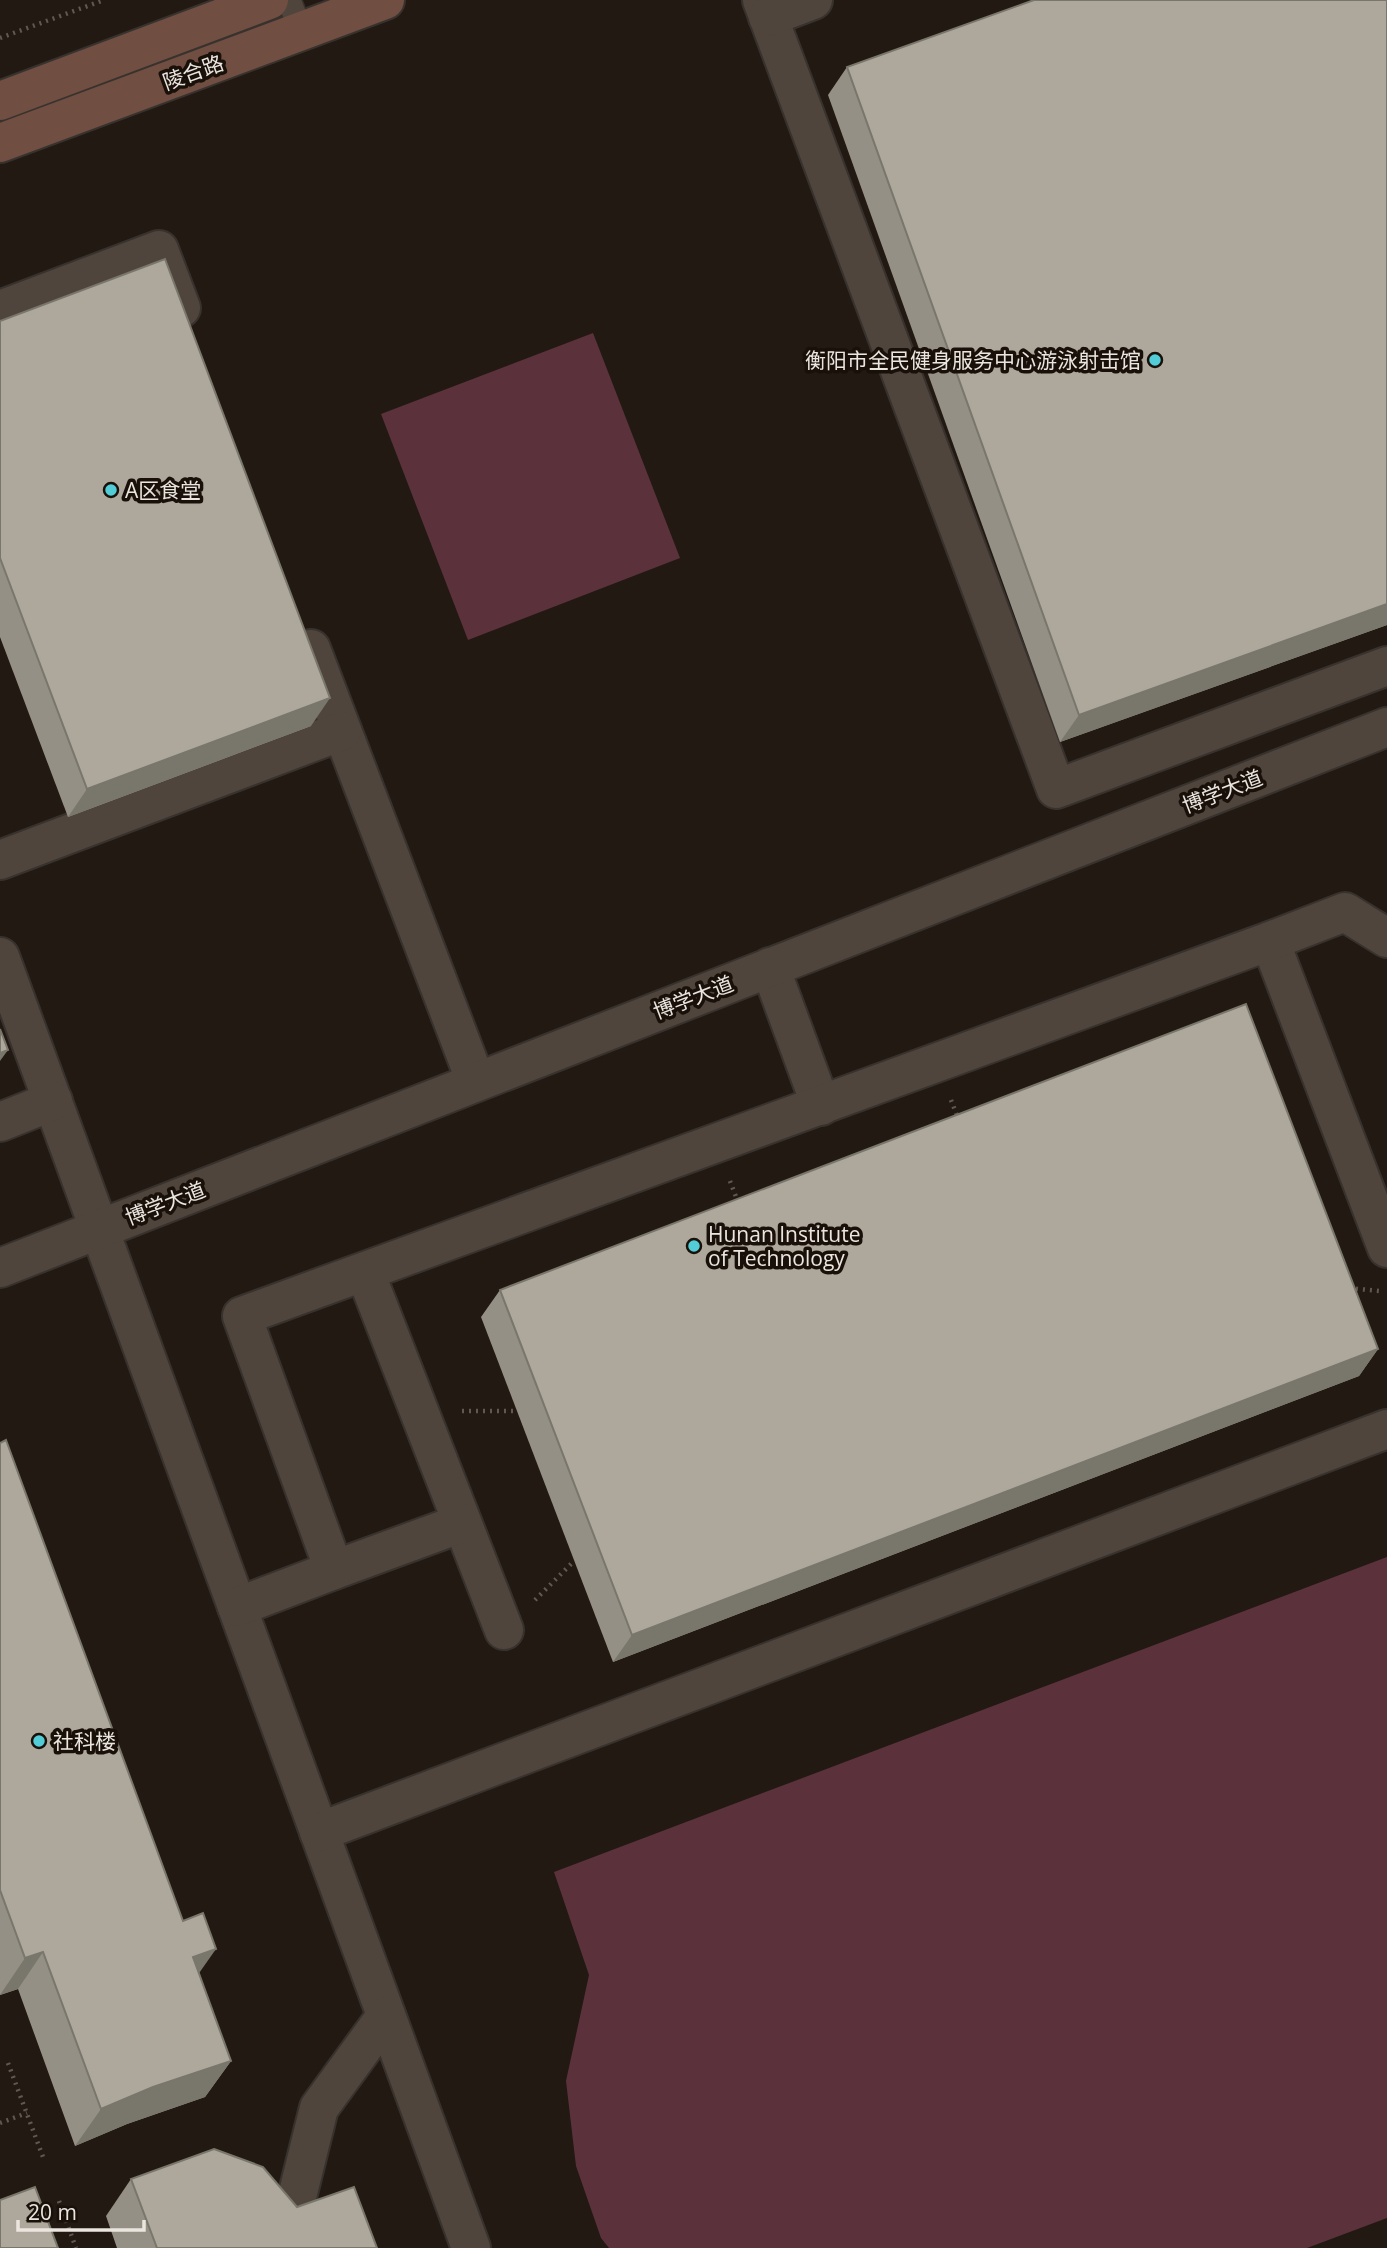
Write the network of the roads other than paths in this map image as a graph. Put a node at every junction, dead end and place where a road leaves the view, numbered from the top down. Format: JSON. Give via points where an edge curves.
{"nodes":[{"id":1,"x":269,"y":0,"type":"edge"},
{"id":2,"x":385,"y":0,"type":"edge"},
{"id":3,"x":813,"y":0,"type":"edge"},
{"id":4,"x":765,"y":8,"type":"edge"},
{"id":5,"x":295,"y":16,"type":"edge"},
{"id":6,"x":0,"y":101,"type":"edge"},
{"id":7,"x":0,"y":143,"type":"edge"},
{"id":8,"x":0,"y":310,"type":"edge"},
{"id":9,"x":194,"y":341,"type":"edge"},
{"id":10,"x":298,"y":614,"type":"edge"},
{"id":11,"x":1387,"y":666,"type":"edge"},
{"id":12,"x":1387,"y":727,"type":"edge"},
{"id":13,"x":342,"y":731,"type":"junction"},
{"id":14,"x":1056,"y":789,"type":"junction"},
{"id":15,"x":1080,"y":846,"type":"junction"},
{"id":16,"x":0,"y":860,"type":"edge"},
{"id":17,"x":1387,"y":938,"type":"edge"},
{"id":18,"x":1270,"y":941,"type":"junction"},
{"id":19,"x":0,"y":957,"type":"edge"},
{"id":20,"x":770,"y":967,"type":"junction"},
{"id":21,"x":476,"y":1082,"type":"junction"},
{"id":22,"x":53,"y":1101,"type":"junction"},
{"id":23,"x":821,"y":1106,"type":"junction"},
{"id":24,"x":0,"y":1122,"type":"edge"},
{"id":25,"x":1378,"y":1196,"type":"edge"},
{"id":26,"x":100,"y":1229,"type":"junction"},
{"id":27,"x":1387,"y":1248,"type":"edge"},
{"id":28,"x":0,"y":1268,"type":"edge"},
{"id":29,"x":365,"y":1272,"type":"junction"},
{"id":30,"x":1387,"y":1429,"type":"edge"},
{"id":31,"x":462,"y":1523,"type":"junction"},
{"id":32,"x":334,"y":1570,"type":"junction"},
{"id":33,"x":237,"y":1607,"type":"junction"},
{"id":34,"x":504,"y":1630,"type":"road end"},
{"id":35,"x":319,"y":1832,"type":"junction"},
{"id":36,"x":386,"y":2016,"type":"junction"},
{"id":37,"x":310,"y":2248,"type":"edge"},
{"id":38,"x":471,"y":2248,"type":"edge"}],
"edges":[{"from":1,"to":6,"type":"street","name":"陵合路"},
{"from":2,"to":5,"type":"street","name":"陵合路"},
{"from":3,"to":4,"type":"street"},
{"from":4,"to":14,"type":"street"},
{"from":5,"to":7,"type":"street","name":"陵合路"},
{"from":8,"to":9,"type":"street","via":[[159,250]]},
{"from":10,"to":13,"type":"street"},
{"from":11,"to":14,"type":"street"},
{"from":12,"to":15,"type":"street","name":"博学大道"},
{"from":13,"to":16,"type":"street"},
{"from":13,"to":21,"type":"street"},
{"from":14,"to":15,"type":"street"},
{"from":15,"to":20,"type":"street","name":"博学大道"},
{"from":17,"to":18,"type":"street","via":[[1345,912]]},
{"from":18,"to":23,"type":"street"},
{"from":18,"to":25,"type":"street"},
{"from":19,"to":22,"type":"street"},
{"from":20,"to":21,"type":"street","name":"博学大道"},
{"from":20,"to":23,"type":"street"},
{"from":21,"to":26,"type":"street","name":"博学大道"},
{"from":22,"to":24,"type":"street"},
{"from":22,"to":26,"type":"street"},
{"from":23,"to":29,"type":"street"},
{"from":25,"to":27,"type":"street"},
{"from":26,"to":28,"type":"street","name":"博学大道"},
{"from":26,"to":33,"type":"street"},
{"from":29,"to":31,"type":"street"},
{"from":29,"to":32,"type":"street","via":[[242,1316]]},
{"from":30,"to":35,"type":"street"},
{"from":31,"to":32,"type":"street"},
{"from":31,"to":34,"type":"street"},
{"from":32,"to":33,"type":"street"},
{"from":33,"to":35,"type":"street"},
{"from":35,"to":36,"type":"street"},
{"from":36,"to":37,"type":"street","via":[[319,2108],[295,2205]]},
{"from":36,"to":38,"type":"street"}]}
